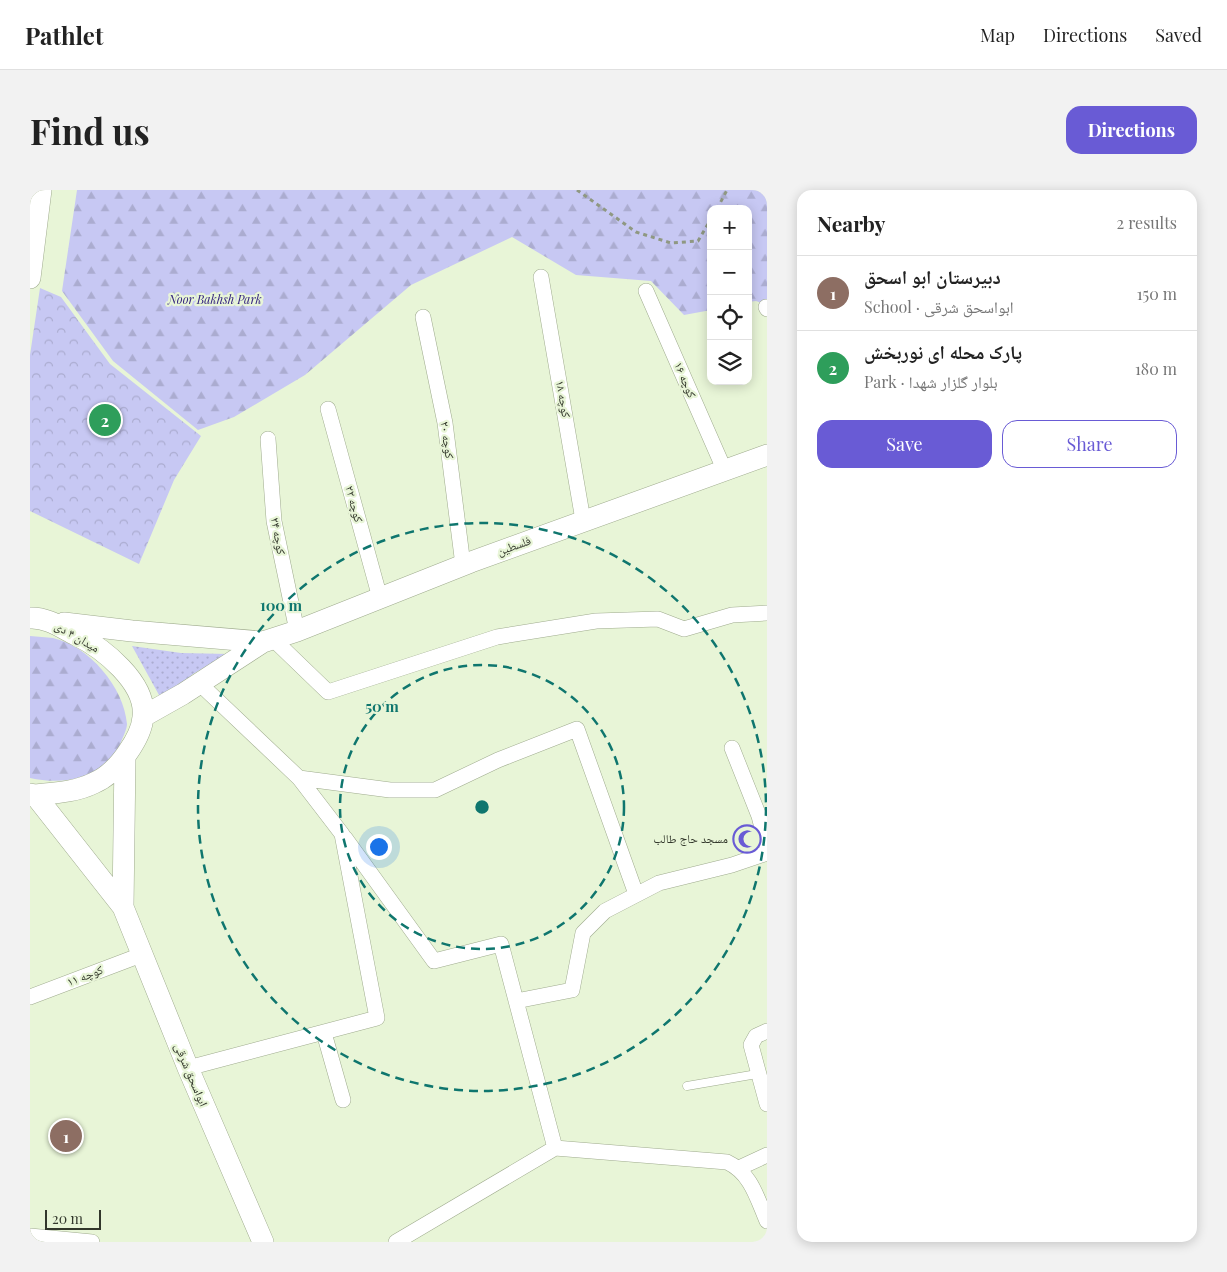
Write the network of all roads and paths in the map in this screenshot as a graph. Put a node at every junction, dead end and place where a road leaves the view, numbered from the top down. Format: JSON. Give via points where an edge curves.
{"nodes":[{"id":1,"x":41,"y":190,"type":"edge"},
{"id":2,"x":578,"y":190,"type":"edge"},
{"id":3,"x":727,"y":190,"type":"edge"},
{"id":4,"x":719,"y":205,"type":"edge"},
{"id":5,"x":707,"y":226,"type":"edge"},
{"id":6,"x":541,"y":277,"type":"dead end"},
{"id":7,"x":30,"y":278,"type":"edge"},
{"id":8,"x":646,"y":291,"type":"dead end"},
{"id":9,"x":423,"y":317,"type":"dead end"},
{"id":10,"x":328,"y":409,"type":"dead end"},
{"id":11,"x":268,"y":439,"type":"dead end"},
{"id":12,"x":767,"y":455,"type":"edge"},
{"id":13,"x":724,"y":469,"type":"junction"},
{"id":14,"x":583,"y":520,"type":"junction"},
{"id":15,"x":463,"y":565,"type":"junction"},
{"id":16,"x":380,"y":598,"type":"junction"},
{"id":17,"x":767,"y":613,"type":"edge"},
{"id":18,"x":36,"y":616,"type":"edge"},
{"id":19,"x":297,"y":631,"type":"junction"},
{"id":20,"x":268,"y":640,"type":"junction"},
{"id":21,"x":199,"y":683,"type":"junction"},
{"id":22,"x":144,"y":716,"type":"junction"},
{"id":23,"x":732,"y":748,"type":"dead end"},
{"id":24,"x":125,"y":757,"type":"junction"},
{"id":25,"x":299,"y":778,"type":"junction"},
{"id":26,"x":32,"y":795,"type":"edge"},
{"id":27,"x":761,"y":804,"type":"edge"},
{"id":28,"x":342,"y":834,"type":"junction"},
{"id":29,"x":767,"y":847,"type":"edge"},
{"id":30,"x":767,"y":853,"type":"edge"},
{"id":31,"x":636,"y":894,"type":"junction"},
{"id":32,"x":123,"y":907,"type":"junction"},
{"id":33,"x":141,"y":954,"type":"junction"},
{"id":34,"x":30,"y":997,"type":"edge"},
{"id":35,"x":516,"y":1000,"type":"junction"},
{"id":36,"x":767,"y":1031,"type":"edge"},
{"id":37,"x":324,"y":1033,"type":"junction"},
{"id":38,"x":188,"y":1068,"type":"junction"},
{"id":39,"x":757,"y":1074,"type":"junction"},
{"id":40,"x":687,"y":1086,"type":"dead end"},
{"id":41,"x":343,"y":1100,"type":"dead end"},
{"id":42,"x":767,"y":1104,"type":"edge"},
{"id":43,"x":555,"y":1148,"type":"junction"},
{"id":44,"x":767,"y":1155,"type":"edge"},
{"id":45,"x":739,"y":1168,"type":"junction"},
{"id":46,"x":767,"y":1221,"type":"edge"},
{"id":47,"x":30,"y":1236,"type":"edge"},
{"id":48,"x":52,"y":1240,"type":"edge"},
{"id":49,"x":92,"y":1242,"type":"edge"},
{"id":50,"x":263,"y":1242,"type":"edge"},
{"id":51,"x":396,"y":1242,"type":"edge"}],
"edges":[{"from":1,"to":7,"type":"main road"},
{"from":2,"to":5,"type":"path","via":[[636,232],[671,243],[698,241]]},
{"from":3,"to":4,"type":"path"},
{"from":6,"to":14,"type":"street","name":"کوچه ۱۸"},
{"from":8,"to":13,"type":"street","name":"کوچه ۱۶"},
{"from":9,"to":15,"type":"street","name":"کوچه ۲۰","via":[[445,423]]},
{"from":10,"to":16,"type":"street","name":"کوچه ۲۲"},
{"from":11,"to":19,"type":"street","name":"کوچه ۲۴","via":[[274,521]]},
{"from":12,"to":13,"type":"main road","name":"فلسطین"},
{"from":13,"to":14,"type":"main road","name":"فلسطین"},
{"from":14,"to":15,"type":"main road","name":"فلسطین"},
{"from":15,"to":16,"type":"main road","name":"فلسطین"},
{"from":16,"to":19,"type":"main road","name":"فلسطین"},
{"from":17,"to":20,"type":"street","via":[[732,615],[684,629],[658,619],[596,621],[497,637],[328,692]]},
{"from":18,"to":20,"type":"main road","via":[[132,631]]},
{"from":18,"to":22,"type":"main road","name":"میدان ۴ دی","via":[[95,644],[123,670],[135,688]]},
{"from":19,"to":20,"type":"main road","name":"فلسطین"},
{"from":20,"to":21,"type":"main road"},
{"from":21,"to":22,"type":"main road"},
{"from":21,"to":25,"type":"street"},
{"from":22,"to":24,"type":"main road"},
{"from":23,"to":27,"type":"street"},
{"from":24,"to":26,"type":"main road","via":[[96,782],[77,790]]},
{"from":24,"to":32,"type":"main road","name":"ابواسحق شرقی"},
{"from":25,"to":28,"type":"street"},
{"from":25,"to":31,"type":"street","via":[[390,790],[435,790],[498,760],[576,729]]},
{"from":26,"to":32,"type":"main road","name":"ابواسحق شرقی"},
{"from":27,"to":29,"type":"street"},
{"from":28,"to":35,"type":"street","via":[[434,960],[501,944]]},
{"from":28,"to":37,"type":"street","via":[[377,1018]]},
{"from":30,"to":31,"type":"street","via":[[659,883]]},
{"from":31,"to":35,"type":"street","via":[[605,911],[582,932],[572,990]]},
{"from":32,"to":33,"type":"main road","name":"ابواسحق شرقی"},
{"from":33,"to":34,"type":"street","name":"کوچه ۱۱"},
{"from":33,"to":38,"type":"main road","name":"ابواسحق شرقی"},
{"from":35,"to":43,"type":"street"},
{"from":36,"to":39,"type":"street","via":[[756,1036],[751,1045]]},
{"from":37,"to":38,"type":"street"},
{"from":37,"to":41,"type":"street"},
{"from":38,"to":50,"type":"main road","name":"ابواسحق شرقی"},
{"from":39,"to":40,"type":"lane"},
{"from":39,"to":42,"type":"street"},
{"from":43,"to":45,"type":"street","via":[[727,1162]]},
{"from":43,"to":51,"type":"street"},
{"from":44,"to":45,"type":"street"},
{"from":45,"to":46,"type":"street","via":[[748,1177]]},
{"from":47,"to":48,"type":"street"},
{"from":48,"to":49,"type":"street"}]}
